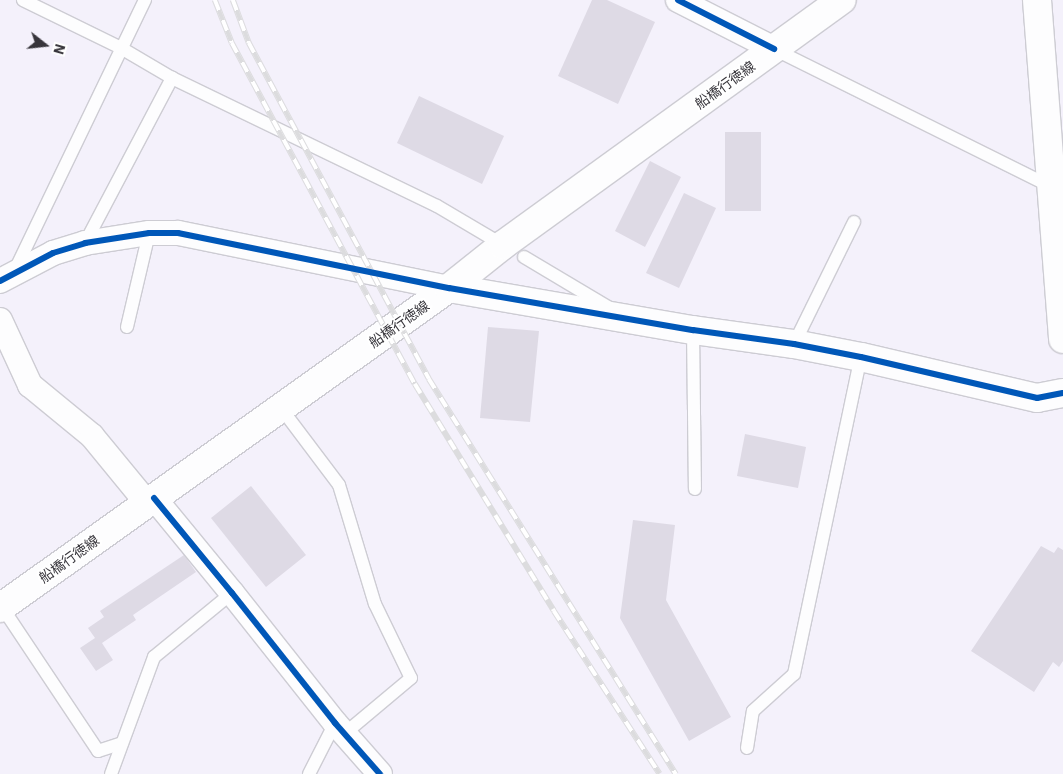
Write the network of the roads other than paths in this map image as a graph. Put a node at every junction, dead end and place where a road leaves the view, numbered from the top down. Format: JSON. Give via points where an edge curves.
{"nodes":[{"id":1,"x":23,"y":0,"type":"edge"},
{"id":2,"x":145,"y":0,"type":"edge"},
{"id":3,"x":678,"y":0,"type":"edge"},
{"id":4,"x":842,"y":0,"type":"edge"},
{"id":5,"x":1037,"y":0,"type":"edge"},
{"id":6,"x":121,"y":48,"type":"junction"},
{"id":7,"x":774,"y":50,"type":"junction"},
{"id":8,"x":172,"y":78,"type":"junction"},
{"id":9,"x":1055,"y":177,"type":"edge"},
{"id":10,"x":854,"y":222,"type":"dead end"},
{"id":11,"x":149,"y":233,"type":"junction"},
{"id":12,"x":85,"y":244,"type":"junction"},
{"id":13,"x":513,"y":251,"type":"junction"},
{"id":14,"x":6,"y":279,"type":"edge"},
{"id":15,"x":449,"y":288,"type":"junction"},
{"id":16,"x":628,"y":319,"type":"junction"},
{"id":17,"x":0,"y":320,"type":"edge"},
{"id":18,"x":127,"y":327,"type":"dead end"},
{"id":19,"x":693,"y":330,"type":"junction"},
{"id":20,"x":1063,"y":338,"type":"edge"},
{"id":21,"x":794,"y":344,"type":"junction"},
{"id":22,"x":861,"y":357,"type":"junction"},
{"id":23,"x":1063,"y":393,"type":"edge"},
{"id":24,"x":280,"y":408,"type":"junction"},
{"id":25,"x":695,"y":489,"type":"dead end"},
{"id":26,"x":151,"y":500,"type":"junction"},
{"id":27,"x":232,"y":593,"type":"junction"},
{"id":28,"x":1,"y":608,"type":"edge"},
{"id":29,"x":339,"y":728,"type":"junction"},
{"id":30,"x":122,"y":743,"type":"junction"},
{"id":31,"x":747,"y":748,"type":"dead end"},
{"id":32,"x":111,"y":774,"type":"edge"},
{"id":33,"x":309,"y":774,"type":"edge"},
{"id":34,"x":380,"y":774,"type":"edge"}],
"edges":[{"from":1,"to":6,"type":"lane"},
{"from":2,"to":6,"type":"lane"},
{"from":3,"to":7,"type":"street"},
{"from":4,"to":7,"type":"main road","name":"船橋行徳線"},
{"from":5,"to":9,"type":"main road"},
{"from":6,"to":8,"type":"lane"},
{"from":6,"to":14,"type":"lane"},
{"from":7,"to":9,"type":"lane"},
{"from":7,"to":13,"type":"main road","name":"船橋行徳線"},
{"from":8,"to":12,"type":"lane"},
{"from":8,"to":13,"type":"lane","via":[[437,206]]},
{"from":9,"to":20,"type":"main road"},
{"from":10,"to":21,"type":"lane"},
{"from":11,"to":12,"type":"street"},
{"from":11,"to":15,"type":"street","via":[[178,233]]},
{"from":11,"to":18,"type":"lane"},
{"from":12,"to":14,"type":"street","via":[[54,252]]},
{"from":13,"to":15,"type":"main road","name":"船橋行徳線"},
{"from":13,"to":16,"type":"lane"},
{"from":15,"to":16,"type":"main road"},
{"from":15,"to":24,"type":"main road","name":"船橋行徳線"},
{"from":16,"to":19,"type":"main road"},
{"from":17,"to":26,"type":"street","via":[[30,385],[92,436]]},
{"from":19,"to":21,"type":"main road"},
{"from":19,"to":25,"type":"lane"},
{"from":21,"to":22,"type":"main road"},
{"from":22,"to":23,"type":"main road","via":[[1037,398]]},
{"from":22,"to":31,"type":"lane","via":[[794,674],[753,711]]},
{"from":24,"to":26,"type":"main road","name":"船橋行徳線"},
{"from":24,"to":29,"type":"lane","via":[[339,485],[376,604],[411,678]]},
{"from":26,"to":27,"type":"street"},
{"from":26,"to":28,"type":"main road","name":"船橋行徳線"},
{"from":27,"to":29,"type":"street"},
{"from":27,"to":30,"type":"lane","via":[[154,657]]},
{"from":28,"to":30,"type":"lane","via":[[98,752]]},
{"from":29,"to":33,"type":"lane"},
{"from":29,"to":34,"type":"street"},
{"from":30,"to":32,"type":"lane"}]}
